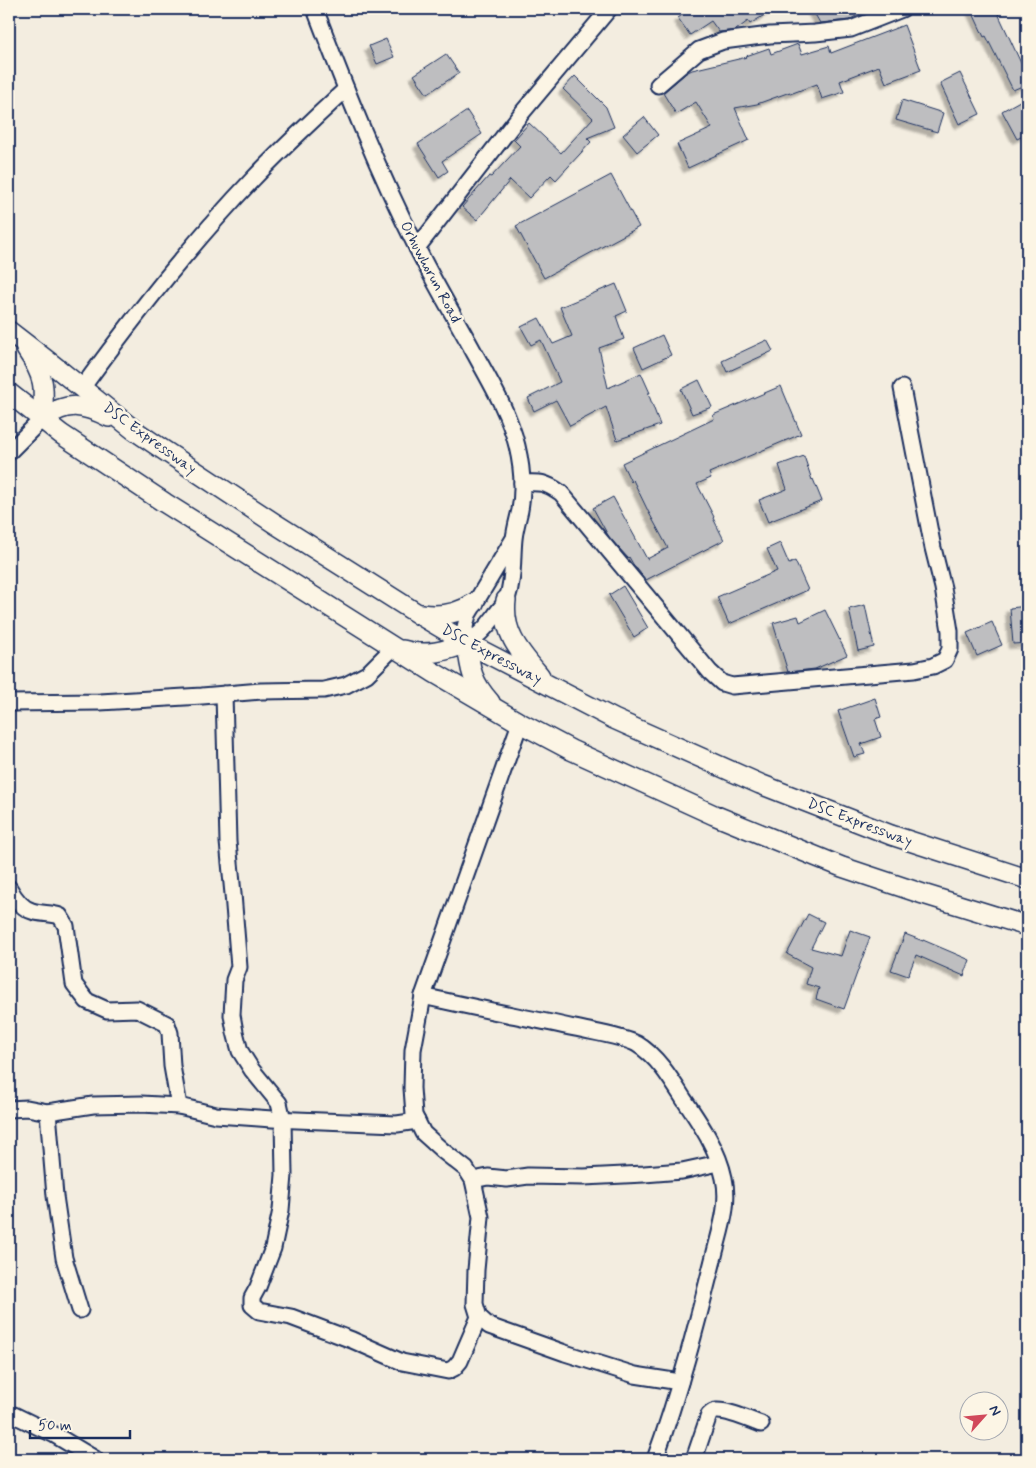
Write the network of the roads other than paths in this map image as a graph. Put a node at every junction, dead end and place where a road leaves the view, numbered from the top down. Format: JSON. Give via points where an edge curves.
{"nodes":[{"id":1,"x":315,"y":9,"type":"edge"},
{"id":2,"x":609,"y":9,"type":"edge"},
{"id":3,"x":901,"y":9,"type":"edge"},
{"id":4,"x":658,"y":84,"type":"dead end"},
{"id":5,"x":346,"y":89,"type":"junction"},
{"id":6,"x":417,"y":248,"type":"junction"},
{"id":7,"x":15,"y":336,"type":"edge"},
{"id":8,"x":82,"y":388,"type":"junction"},
{"id":9,"x":902,"y":388,"type":"dead end"},
{"id":10,"x":9,"y":393,"type":"edge"},
{"id":11,"x":42,"y":419,"type":"junction"},
{"id":12,"x":134,"y":430,"type":"junction"},
{"id":13,"x":9,"y":452,"type":"edge"},
{"id":14,"x":522,"y":483,"type":"junction"},
{"id":15,"x":514,"y":538,"type":"junction"},
{"id":16,"x":506,"y":600,"type":"junction"},
{"id":17,"x":474,"y":603,"type":"junction"},
{"id":18,"x":418,"y":614,"type":"junction"},
{"id":19,"x":467,"y":643,"type":"junction"},
{"id":20,"x":394,"y":647,"type":"junction"},
{"id":21,"x":546,"y":683,"type":"junction"},
{"id":22,"x":224,"y":694,"type":"junction"},
{"id":23,"x":9,"y":703,"type":"edge"},
{"id":24,"x":499,"y":711,"type":"junction"},
{"id":25,"x":520,"y":723,"type":"junction"},
{"id":26,"x":1027,"y":879,"type":"edge"},
{"id":27,"x":9,"y":888,"type":"edge"},
{"id":28,"x":1027,"y":926,"type":"edge"},
{"id":29,"x":423,"y":996,"type":"junction"},
{"id":30,"x":179,"y":1106,"type":"junction"},
{"id":31,"x":9,"y":1109,"type":"edge"},
{"id":32,"x":48,"y":1112,"type":"junction"},
{"id":33,"x":284,"y":1120,"type":"junction"},
{"id":34,"x":417,"y":1121,"type":"junction"},
{"id":35,"x":719,"y":1163,"type":"junction"},
{"id":36,"x":474,"y":1180,"type":"junction"},
{"id":37,"x":80,"y":1310,"type":"dead end"},
{"id":38,"x":479,"y":1317,"type":"junction"},
{"id":39,"x":680,"y":1382,"type":"junction"},
{"id":40,"x":9,"y":1414,"type":"edge"},
{"id":41,"x":761,"y":1424,"type":"dead end"},
{"id":42,"x":95,"y":1459,"type":"edge"},
{"id":43,"x":655,"y":1459,"type":"edge"},
{"id":44,"x":694,"y":1459,"type":"edge"}],
"edges":[{"from":1,"to":5,"type":"street","name":"Orhuwhorun Road"},
{"from":2,"to":6,"type":"street","via":[[521,114]]},
{"from":3,"to":4,"type":"street","via":[[851,29],[723,41],[699,50]]},
{"from":5,"to":6,"type":"street","name":"Orhuwhorun Road"},
{"from":5,"to":8,"type":"street","via":[[282,149],[204,233]]},
{"from":6,"to":14,"type":"street","name":"Orhuwhorun Road","via":[[508,418],[517,444]]},
{"from":7,"to":8,"type":"main road","name":"DSC Expressway"},
{"from":7,"to":11,"type":"main road","via":[[37,366],[42,379]]},
{"from":8,"to":12,"type":"main road","name":"DSC Expressway"},
{"from":9,"to":14,"type":"street","via":[[950,631],[946,660],[933,666],[888,673],[732,686],[722,684],[561,493],[548,484]]},
{"from":10,"to":11,"type":"main road"},
{"from":11,"to":12,"type":"main road","via":[[62,407],[84,407]]},
{"from":11,"to":13,"type":"street"},
{"from":11,"to":20,"type":"main road","via":[[157,498]]},
{"from":12,"to":18,"type":"main road","name":"DSC Expressway"},
{"from":14,"to":15,"type":"street","name":"Orhuwhorun Road"},
{"from":15,"to":16,"type":"street","via":[[513,571]]},
{"from":15,"to":17,"type":"street"},
{"from":16,"to":19,"type":"street","via":[[478,637]]},
{"from":16,"to":21,"type":"main road","via":[[506,623],[511,636],[524,658]]},
{"from":17,"to":18,"type":"main road","via":[[449,614]]},
{"from":17,"to":19,"type":"street","via":[[465,627]]},
{"from":18,"to":19,"type":"main road","name":"DSC Expressway"},
{"from":19,"to":20,"type":"main road","via":[[440,652],[409,652]]},
{"from":19,"to":21,"type":"main road","name":"DSC Expressway"},
{"from":19,"to":24,"type":"main road","via":[[477,686]]},
{"from":20,"to":22,"type":"street","via":[[367,674],[346,685],[324,690]]},
{"from":20,"to":24,"type":"main road"},
{"from":21,"to":26,"type":"main road","name":"DSC Expressway","via":[[614,719],[760,784],[891,835]]},
{"from":22,"to":23,"type":"street","via":[[100,702]]},
{"from":22,"to":33,"type":"street","via":[[228,842],[238,967],[232,1015],[240,1051],[279,1103]]},
{"from":24,"to":25,"type":"main road"},
{"from":25,"to":28,"type":"main road","via":[[571,750],[777,841],[842,867]]},
{"from":25,"to":29,"type":"street"},
{"from":27,"to":30,"type":"street","via":[[20,904],[31,911],[60,916],[66,926],[74,984],[87,1001],[106,1010],[137,1009],[167,1024]]},
{"from":29,"to":34,"type":"street","via":[[413,1050],[412,1088]]},
{"from":29,"to":35,"type":"street","via":[[636,1044],[652,1055],[669,1076],[699,1121]]},
{"from":30,"to":32,"type":"street","via":[[93,1105]]},
{"from":30,"to":33,"type":"street","via":[[216,1116]]},
{"from":31,"to":32,"type":"street"},
{"from":32,"to":37,"type":"street","via":[[64,1258]]},
{"from":33,"to":34,"type":"street","via":[[397,1124]]},
{"from":33,"to":38,"type":"street","via":[[281,1210],[273,1248],[252,1305],[259,1312],[291,1317],[402,1362],[448,1371],[460,1361]]},
{"from":34,"to":36,"type":"street","via":[[423,1133],[466,1169]]},
{"from":35,"to":36,"type":"street","via":[[672,1172]]},
{"from":35,"to":39,"type":"street","via":[[727,1201]]},
{"from":36,"to":38,"type":"street","via":[[481,1217],[475,1304]]},
{"from":38,"to":39,"type":"street","via":[[489,1326],[565,1353],[635,1375]]},
{"from":39,"to":43,"type":"street"},
{"from":40,"to":42,"type":"street","via":[[55,1434]]},
{"from":41,"to":44,"type":"street","via":[[738,1416],[711,1413]]}]}
